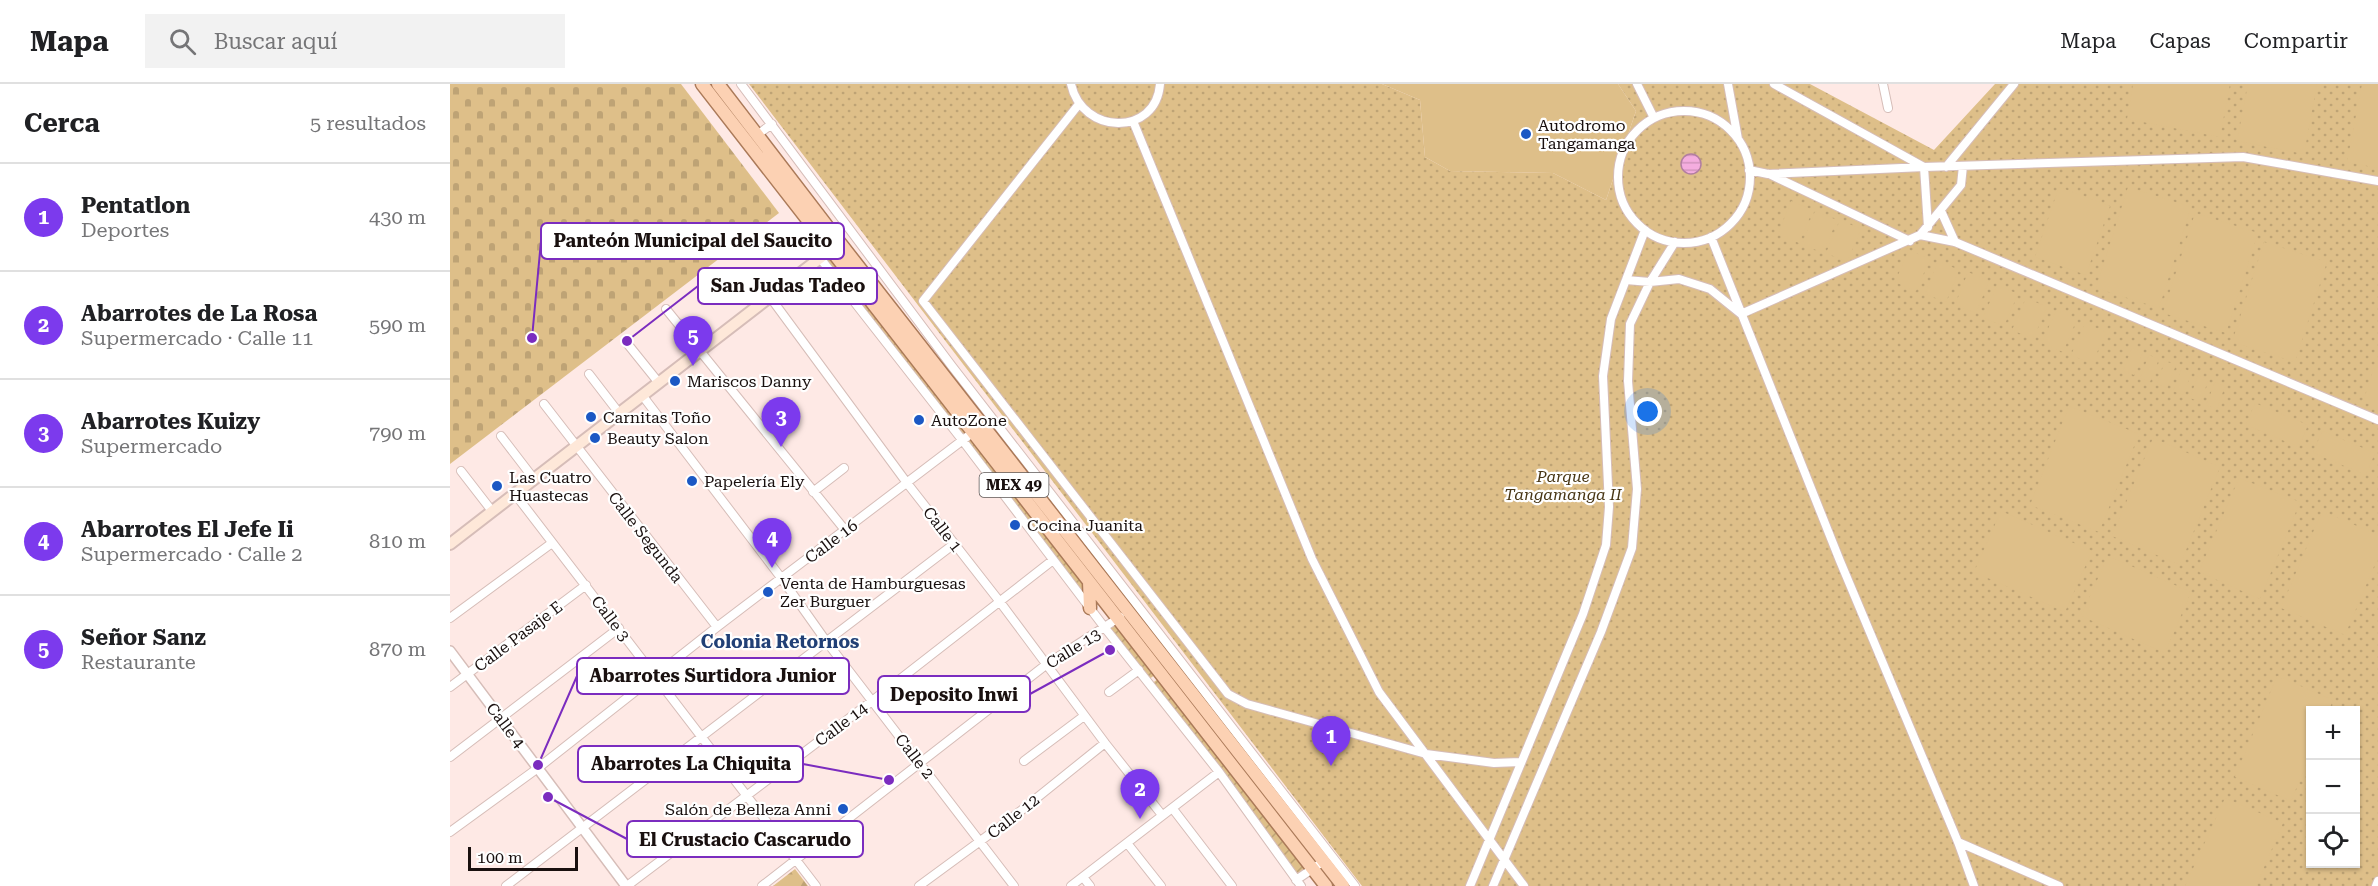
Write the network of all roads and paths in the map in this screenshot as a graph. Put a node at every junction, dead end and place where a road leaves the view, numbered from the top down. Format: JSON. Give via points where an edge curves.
{"nodes":[{"id":1,"x":702,"y":84,"type":"edge"},
{"id":2,"x":718,"y":84,"type":"edge"},
{"id":3,"x":741,"y":84,"type":"edge"},
{"id":4,"x":1071,"y":84,"type":"edge"},
{"id":5,"x":1160,"y":84,"type":"edge"},
{"id":6,"x":1637,"y":84,"type":"edge"},
{"id":7,"x":1728,"y":84,"type":"edge"},
{"id":8,"x":1774,"y":84,"type":"edge"},
{"id":9,"x":1883,"y":84,"type":"edge"},
{"id":10,"x":2014,"y":84,"type":"edge"},
{"id":11,"x":1079,"y":104,"type":"junction"},
{"id":12,"x":1888,"y":108,"type":"dead end"},
{"id":13,"x":1654,"y":118,"type":"junction"},
{"id":14,"x":1133,"y":121,"type":"junction"},
{"id":15,"x":772,"y":124,"type":"junction"},
{"id":16,"x":757,"y":135,"type":"junction"},
{"id":17,"x":1738,"y":141,"type":"junction"},
{"id":18,"x":1946,"y":166,"type":"junction"},
{"id":19,"x":1963,"y":166,"type":"junction"},
{"id":20,"x":1924,"y":167,"type":"junction"},
{"id":21,"x":1749,"y":170,"type":"junction"},
{"id":22,"x":1768,"y":174,"type":"junction"},
{"id":23,"x":2378,"y":182,"type":"edge"},
{"id":24,"x":801,"y":201,"type":"junction"},
{"id":25,"x":1941,"y":211,"type":"junction"},
{"id":26,"x":1928,"y":227,"type":"junction"},
{"id":27,"x":850,"y":228,"type":"junction"},
{"id":28,"x":1645,"y":230,"type":"junction"},
{"id":29,"x":1920,"y":235,"type":"junction"},
{"id":30,"x":1711,"y":237,"type":"junction"},
{"id":31,"x":1910,"y":241,"type":"junction"},
{"id":32,"x":1675,"y":242,"type":"junction"},
{"id":33,"x":1955,"y":242,"type":"junction"},
{"id":34,"x":836,"y":246,"type":"junction"},
{"id":35,"x":820,"y":258,"type":"junction"},
{"id":36,"x":1626,"y":280,"type":"junction"},
{"id":37,"x":1650,"y":282,"type":"junction"},
{"id":38,"x":860,"y":286,"type":"junction"},
{"id":39,"x":848,"y":294,"type":"junction"},
{"id":40,"x":770,"y":297,"type":"junction"},
{"id":41,"x":666,"y":309,"type":"dead end"},
{"id":42,"x":1741,"y":314,"type":"junction"},
{"id":43,"x":896,"y":332,"type":"junction"},
{"id":44,"x":885,"y":340,"type":"junction"},
{"id":45,"x":626,"y":342,"type":"dead end"},
{"id":46,"x":701,"y":352,"type":"junction"},
{"id":47,"x":929,"y":355,"type":"junction"},
{"id":48,"x":908,"y":371,"type":"junction"},
{"id":49,"x":589,"y":374,"type":"dead end"},
{"id":50,"x":659,"y":383,"type":"junction"},
{"id":51,"x":642,"y":395,"type":"junction"},
{"id":52,"x":544,"y":404,"type":"dead end"},
{"id":53,"x":619,"y":413,"type":"junction"},
{"id":54,"x":2378,"y":420,"type":"edge"},
{"id":55,"x":979,"y":428,"type":"junction"},
{"id":56,"x":501,"y":436,"type":"dead end"},
{"id":57,"x":963,"y":441,"type":"junction"},
{"id":58,"x":576,"y":446,"type":"junction"},
{"id":59,"x":844,"y":468,"type":"dead end"},
{"id":60,"x":461,"y":471,"type":"dead end"},
{"id":61,"x":1022,"y":476,"type":"junction"},
{"id":62,"x":534,"y":479,"type":"junction"},
{"id":63,"x":907,"y":483,"type":"junction"},
{"id":64,"x":1001,"y":491,"type":"junction"},
{"id":65,"x":813,"y":492,"type":"junction"},
{"id":66,"x":515,"y":494,"type":"junction"},
{"id":67,"x":492,"y":511,"type":"junction"},
{"id":68,"x":844,"y":530,"type":"junction"},
{"id":69,"x":552,"y":543,"type":"junction"},
{"id":70,"x":450,"y":544,"type":"edge"},
{"id":71,"x":954,"y":544,"type":"junction"},
{"id":72,"x":1053,"y":560,"type":"junction"},
{"id":73,"x":782,"y":579,"type":"junction"},
{"id":74,"x":1089,"y":582,"type":"junction"},
{"id":75,"x":586,"y":585,"type":"junction"},
{"id":76,"x":1000,"y":602,"type":"junction"},
{"id":77,"x":1090,"y":608,"type":"junction"},
{"id":78,"x":1128,"y":610,"type":"junction"},
{"id":79,"x":450,"y":618,"type":"edge"},
{"id":80,"x":1118,"y":619,"type":"junction"},
{"id":81,"x":717,"y":627,"type":"junction"},
{"id":82,"x":619,"y":628,"type":"junction"},
{"id":83,"x":1105,"y":628,"type":"junction"},
{"id":84,"x":826,"y":642,"type":"junction"},
{"id":85,"x":450,"y":651,"type":"edge"},
{"id":86,"x":1175,"y":662,"type":"junction"},
{"id":87,"x":1047,"y":664,"type":"junction"},
{"id":88,"x":1139,"y":670,"type":"junction"},
{"id":89,"x":1160,"y":673,"type":"junction"},
{"id":90,"x":467,"y":674,"type":"junction"},
{"id":91,"x":655,"y":676,"type":"junction"},
{"id":92,"x":1149,"y":682,"type":"junction"},
{"id":93,"x":450,"y":687,"type":"edge"},
{"id":94,"x":1109,"y":692,"type":"dead end"},
{"id":95,"x":872,"y":701,"type":"junction"},
{"id":96,"x":1084,"y":716,"type":"junction"},
{"id":97,"x":501,"y":717,"type":"junction"},
{"id":98,"x":702,"y":737,"type":"junction"},
{"id":99,"x":1105,"y":743,"type":"junction"},
{"id":100,"x":1426,"y":754,"type":"junction"},
{"id":101,"x":450,"y":757,"type":"edge"},
{"id":102,"x":1024,"y":761,"type":"dead end"},
{"id":103,"x":920,"y":762,"type":"junction"},
{"id":104,"x":1520,"y":762,"type":"junction"},
{"id":105,"x":538,"y":768,"type":"junction"},
{"id":106,"x":1219,"y":772,"type":"junction"},
{"id":107,"x":746,"y":795,"type":"junction"},
{"id":108,"x":1173,"y":809,"type":"junction"},
{"id":109,"x":1162,"y":815,"type":"junction"},
{"id":110,"x":582,"y":826,"type":"junction"},
{"id":111,"x":450,"y":832,"type":"edge"},
{"id":112,"x":1489,"y":836,"type":"junction"},
{"id":113,"x":981,"y":842,"type":"junction"},
{"id":114,"x":1958,"y":842,"type":"junction"},
{"id":115,"x":1127,"y":843,"type":"junction"},
{"id":116,"x":1505,"y":860,"type":"junction"},
{"id":117,"x":796,"y":861,"type":"junction"},
{"id":118,"x":1324,"y":861,"type":"junction"},
{"id":119,"x":1313,"y":870,"type":"junction"},
{"id":120,"x":1083,"y":877,"type":"junction"},
{"id":121,"x":2378,"y":880,"type":"edge"},
{"id":122,"x":1299,"y":883,"type":"edge"},
{"id":123,"x":506,"y":886,"type":"edge"},
{"id":124,"x":627,"y":886,"type":"edge"},
{"id":125,"x":762,"y":886,"type":"edge"},
{"id":126,"x":816,"y":886,"type":"edge"},
{"id":127,"x":919,"y":886,"type":"edge"},
{"id":128,"x":1014,"y":886,"type":"edge"},
{"id":129,"x":1071,"y":886,"type":"edge"},
{"id":130,"x":1090,"y":886,"type":"edge"},
{"id":131,"x":1161,"y":886,"type":"edge"},
{"id":132,"x":1232,"y":886,"type":"edge"},
{"id":133,"x":1326,"y":886,"type":"edge"},
{"id":134,"x":1343,"y":886,"type":"edge"},
{"id":135,"x":1355,"y":886,"type":"edge"},
{"id":136,"x":1470,"y":886,"type":"edge"},
{"id":137,"x":1493,"y":886,"type":"edge"},
{"id":138,"x":1524,"y":886,"type":"edge"},
{"id":139,"x":1974,"y":886,"type":"edge"},
{"id":140,"x":2059,"y":886,"type":"edge"},
{"id":141,"x":2376,"y":886,"type":"edge"}],
"edges":[{"from":1,"to":24,"type":"main road","number":"MEX 49"},
{"from":2,"to":16,"type":"main road","number":"MEX 49"},
{"from":3,"to":15,"type":"street"},
{"from":4,"to":11,"type":"street"},
{"from":5,"to":14,"type":"street","via":[[1148,111]]},
{"from":6,"to":13,"type":"street"},
{"from":7,"to":17,"type":"street"},
{"from":8,"to":20,"type":"street"},
{"from":9,"to":12,"type":"street"},
{"from":10,"to":18,"type":"street"},
{"from":11,"to":14,"type":"street","via":[[1099,120],[1112,124]]},
{"from":11,"to":100,"type":"street","via":[[923,301],[1228,694],[1247,705]]},
{"from":13,"to":17,"type":"street","via":[[1676,112],[1700,113],[1715,119]]},
{"from":13,"to":28,"type":"street","via":[[1630,138],[1618,170],[1618,188],[1624,204]]},
{"from":14,"to":100,"type":"street","via":[[1312,559],[1379,692]]},
{"from":15,"to":16,"type":"street"},
{"from":15,"to":27,"type":"street"},
{"from":16,"to":24,"type":"main road","number":"MEX 49"},
{"from":17,"to":21,"type":"street"},
{"from":18,"to":19,"type":"street"},
{"from":18,"to":20,"type":"street"},
{"from":19,"to":23,"type":"street","via":[[2243,157]]},
{"from":19,"to":25,"type":"street","via":[[1961,185]]},
{"from":20,"to":22,"type":"street"},
{"from":20,"to":26,"type":"street"},
{"from":21,"to":22,"type":"street"},
{"from":21,"to":30,"type":"street","via":[[1743,205],[1730,223]]},
{"from":22,"to":31,"type":"street"},
{"from":24,"to":34,"type":"main road","number":"MEX 49"},
{"from":25,"to":26,"type":"street"},
{"from":25,"to":33,"type":"street"},
{"from":26,"to":29,"type":"street"},
{"from":27,"to":34,"type":"street"},
{"from":27,"to":47,"type":"street"},
{"from":28,"to":32,"type":"street"},
{"from":28,"to":36,"type":"street"},
{"from":29,"to":31,"type":"street"},
{"from":29,"to":33,"type":"street"},
{"from":30,"to":32,"type":"street"},
{"from":30,"to":42,"type":"street"},
{"from":31,"to":42,"type":"street"},
{"from":32,"to":37,"type":"street"},
{"from":33,"to":54,"type":"street"},
{"from":34,"to":35,"type":"main road"},
{"from":34,"to":38,"type":"main road","number":"MEX 49"},
{"from":34,"to":47,"type":"main road","number":"MEX 49"},
{"from":35,"to":39,"type":"street"},
{"from":35,"to":40,"type":"main road"},
{"from":36,"to":37,"type":"street"},
{"from":36,"to":104,"type":"street","via":[[1611,319],[1603,376],[1609,507],[1606,545],[1583,614]]},
{"from":37,"to":42,"type":"street","via":[[1679,279],[1710,289]]},
{"from":37,"to":116,"type":"street","via":[[1630,324],[1628,381],[1637,489],[1632,548]]},
{"from":38,"to":39,"type":"street"},
{"from":38,"to":43,"type":"main road","number":"MEX 49"},
{"from":39,"to":44,"type":"street"},
{"from":40,"to":46,"type":"main road"},
{"from":40,"to":63,"type":"street","name":"Calle 1"},
{"from":41,"to":46,"type":"street"},
{"from":42,"to":114,"type":"street"},
{"from":43,"to":44,"type":"street"},
{"from":43,"to":47,"type":"main road","number":"MEX 49"},
{"from":44,"to":48,"type":"street"},
{"from":45,"to":50,"type":"street"},
{"from":46,"to":50,"type":"main road"},
{"from":46,"to":65,"type":"street"},
{"from":47,"to":48,"type":"street"},
{"from":47,"to":55,"type":"main road","number":"MEX 49"},
{"from":47,"to":61,"type":"street"},
{"from":48,"to":57,"type":"street"},
{"from":49,"to":53,"type":"street"},
{"from":50,"to":51,"type":"main road"},
{"from":51,"to":53,"type":"main road"},
{"from":51,"to":73,"type":"street","name":"Calle 2"},
{"from":52,"to":58,"type":"street","name":"Calle Segunda"},
{"from":53,"to":58,"type":"main road"},
{"from":55,"to":57,"type":"street","name":"Calle 16"},
{"from":55,"to":61,"type":"main road","number":"MEX 49"},
{"from":56,"to":62,"type":"street"},
{"from":57,"to":63,"type":"street","name":"Calle 16"},
{"from":57,"to":64,"type":"street"},
{"from":58,"to":62,"type":"main road"},
{"from":58,"to":81,"type":"street","name":"Calle Segunda"},
{"from":59,"to":65,"type":"street"},
{"from":60,"to":67,"type":"street"},
{"from":61,"to":64,"type":"street"},
{"from":61,"to":74,"type":"main road","number":"MEX 49"},
{"from":61,"to":78,"type":"main road","number":"MEX 49"},
{"from":61,"to":86,"type":"street"},
{"from":62,"to":66,"type":"main road"},
{"from":63,"to":68,"type":"street","name":"Calle 16"},
{"from":63,"to":71,"type":"street","name":"Calle 1"},
{"from":64,"to":72,"type":"street"},
{"from":65,"to":68,"type":"street"},
{"from":66,"to":67,"type":"main road"},
{"from":66,"to":69,"type":"street","name":"Calle 3"},
{"from":67,"to":70,"type":"main road"},
{"from":68,"to":73,"type":"street","name":"Calle 16"},
{"from":69,"to":75,"type":"street","name":"Calle 3"},
{"from":69,"to":79,"type":"street"},
{"from":71,"to":76,"type":"street","name":"Calle 1"},
{"from":71,"to":84,"type":"street"},
{"from":72,"to":76,"type":"street","name":"Calle 14"},
{"from":72,"to":77,"type":"street"},
{"from":73,"to":81,"type":"street","name":"Calle 16"},
{"from":73,"to":84,"type":"street","name":"Calle 2"},
{"from":74,"to":77,"type":"main road"},
{"from":74,"to":80,"type":"main road","number":"MEX 49"},
{"from":75,"to":82,"type":"street","name":"Calle 3"},
{"from":75,"to":90,"type":"street","name":"Calle Pasaje E"},
{"from":76,"to":87,"type":"street","name":"Calle 1"},
{"from":76,"to":95,"type":"street","name":"Calle 14"},
{"from":77,"to":83,"type":"street"},
{"from":78,"to":80,"type":"street","name":"Calle 13"},
{"from":78,"to":86,"type":"main road","number":"MEX 49"},
{"from":80,"to":83,"type":"street","name":"Calle 13"},
{"from":80,"to":89,"type":"main road","number":"MEX 49"},
{"from":81,"to":91,"type":"street","name":"Calle 16"},
{"from":82,"to":91,"type":"street","name":"Calle 3"},
{"from":82,"to":97,"type":"street"},
{"from":83,"to":87,"type":"street","name":"Calle 13"},
{"from":83,"to":88,"type":"street"},
{"from":84,"to":95,"type":"street","name":"Calle 2"},
{"from":84,"to":98,"type":"street"},
{"from":85,"to":90,"type":"street","name":"Calle 4"},
{"from":86,"to":89,"type":"street"},
{"from":86,"to":118,"type":"main road","number":"MEX 49"},
{"from":86,"to":135,"type":"street"},
{"from":87,"to":96,"type":"street","name":"Calle 1"},
{"from":87,"to":103,"type":"street","name":"Calle 13"},
{"from":88,"to":92,"type":"street"},
{"from":88,"to":94,"type":"street"},
{"from":89,"to":92,"type":"street"},
{"from":89,"to":119,"type":"main road","number":"MEX 49"},
{"from":90,"to":93,"type":"street","name":"Calle Pasaje E"},
{"from":90,"to":97,"type":"street","name":"Calle 4"},
{"from":91,"to":98,"type":"street","name":"Calle 3"},
{"from":91,"to":105,"type":"street","name":"Calle 16"},
{"from":92,"to":106,"type":"street"},
{"from":95,"to":103,"type":"street","name":"Calle 2"},
{"from":95,"to":107,"type":"street","name":"Calle 14"},
{"from":96,"to":99,"type":"street","name":"Calle 1"},
{"from":96,"to":102,"type":"street"},
{"from":97,"to":101,"type":"street"},
{"from":97,"to":105,"type":"street","name":"Calle 4"},
{"from":98,"to":107,"type":"street","name":"Calle 3"},
{"from":98,"to":110,"type":"street"},
{"from":99,"to":109,"type":"street","name":"Calle 1"},
{"from":99,"to":113,"type":"street","name":"Calle 12"},
{"from":100,"to":104,"type":"street","via":[[1494,763]]},
{"from":100,"to":112,"type":"street"},
{"from":103,"to":113,"type":"street","name":"Calle 2"},
{"from":103,"to":117,"type":"street","name":"Calle 13"},
{"from":104,"to":112,"type":"street"},
{"from":105,"to":110,"type":"street","name":"Calle 4"},
{"from":105,"to":111,"type":"street","name":"Calle 16"},
{"from":106,"to":108,"type":"street"},
{"from":106,"to":122,"type":"street"},
{"from":107,"to":117,"type":"street","name":"Calle 3"},
{"from":107,"to":124,"type":"street","name":"Calle 14"},
{"from":108,"to":109,"type":"street"},
{"from":108,"to":132,"type":"street"},
{"from":109,"to":115,"type":"street"},
{"from":110,"to":123,"type":"street"},
{"from":110,"to":124,"type":"street","name":"Calle 4"},
{"from":112,"to":116,"type":"street"},
{"from":112,"to":136,"type":"street"},
{"from":113,"to":127,"type":"street","name":"Calle 12"},
{"from":113,"to":128,"type":"street","name":"Calle 2"},
{"from":114,"to":139,"type":"street"},
{"from":114,"to":140,"type":"street"},
{"from":115,"to":120,"type":"street"},
{"from":115,"to":131,"type":"street"},
{"from":116,"to":137,"type":"street"},
{"from":116,"to":138,"type":"street"},
{"from":117,"to":125,"type":"street","name":"Calle 13"},
{"from":117,"to":126,"type":"street","name":"Calle 3"},
{"from":118,"to":119,"type":"street"},
{"from":118,"to":134,"type":"main road","number":"MEX 49"},
{"from":119,"to":122,"type":"street"},
{"from":119,"to":133,"type":"main road","number":"MEX 49"},
{"from":120,"to":129,"type":"street"},
{"from":120,"to":130,"type":"street"},
{"from":121,"to":141,"type":"street"}]}
